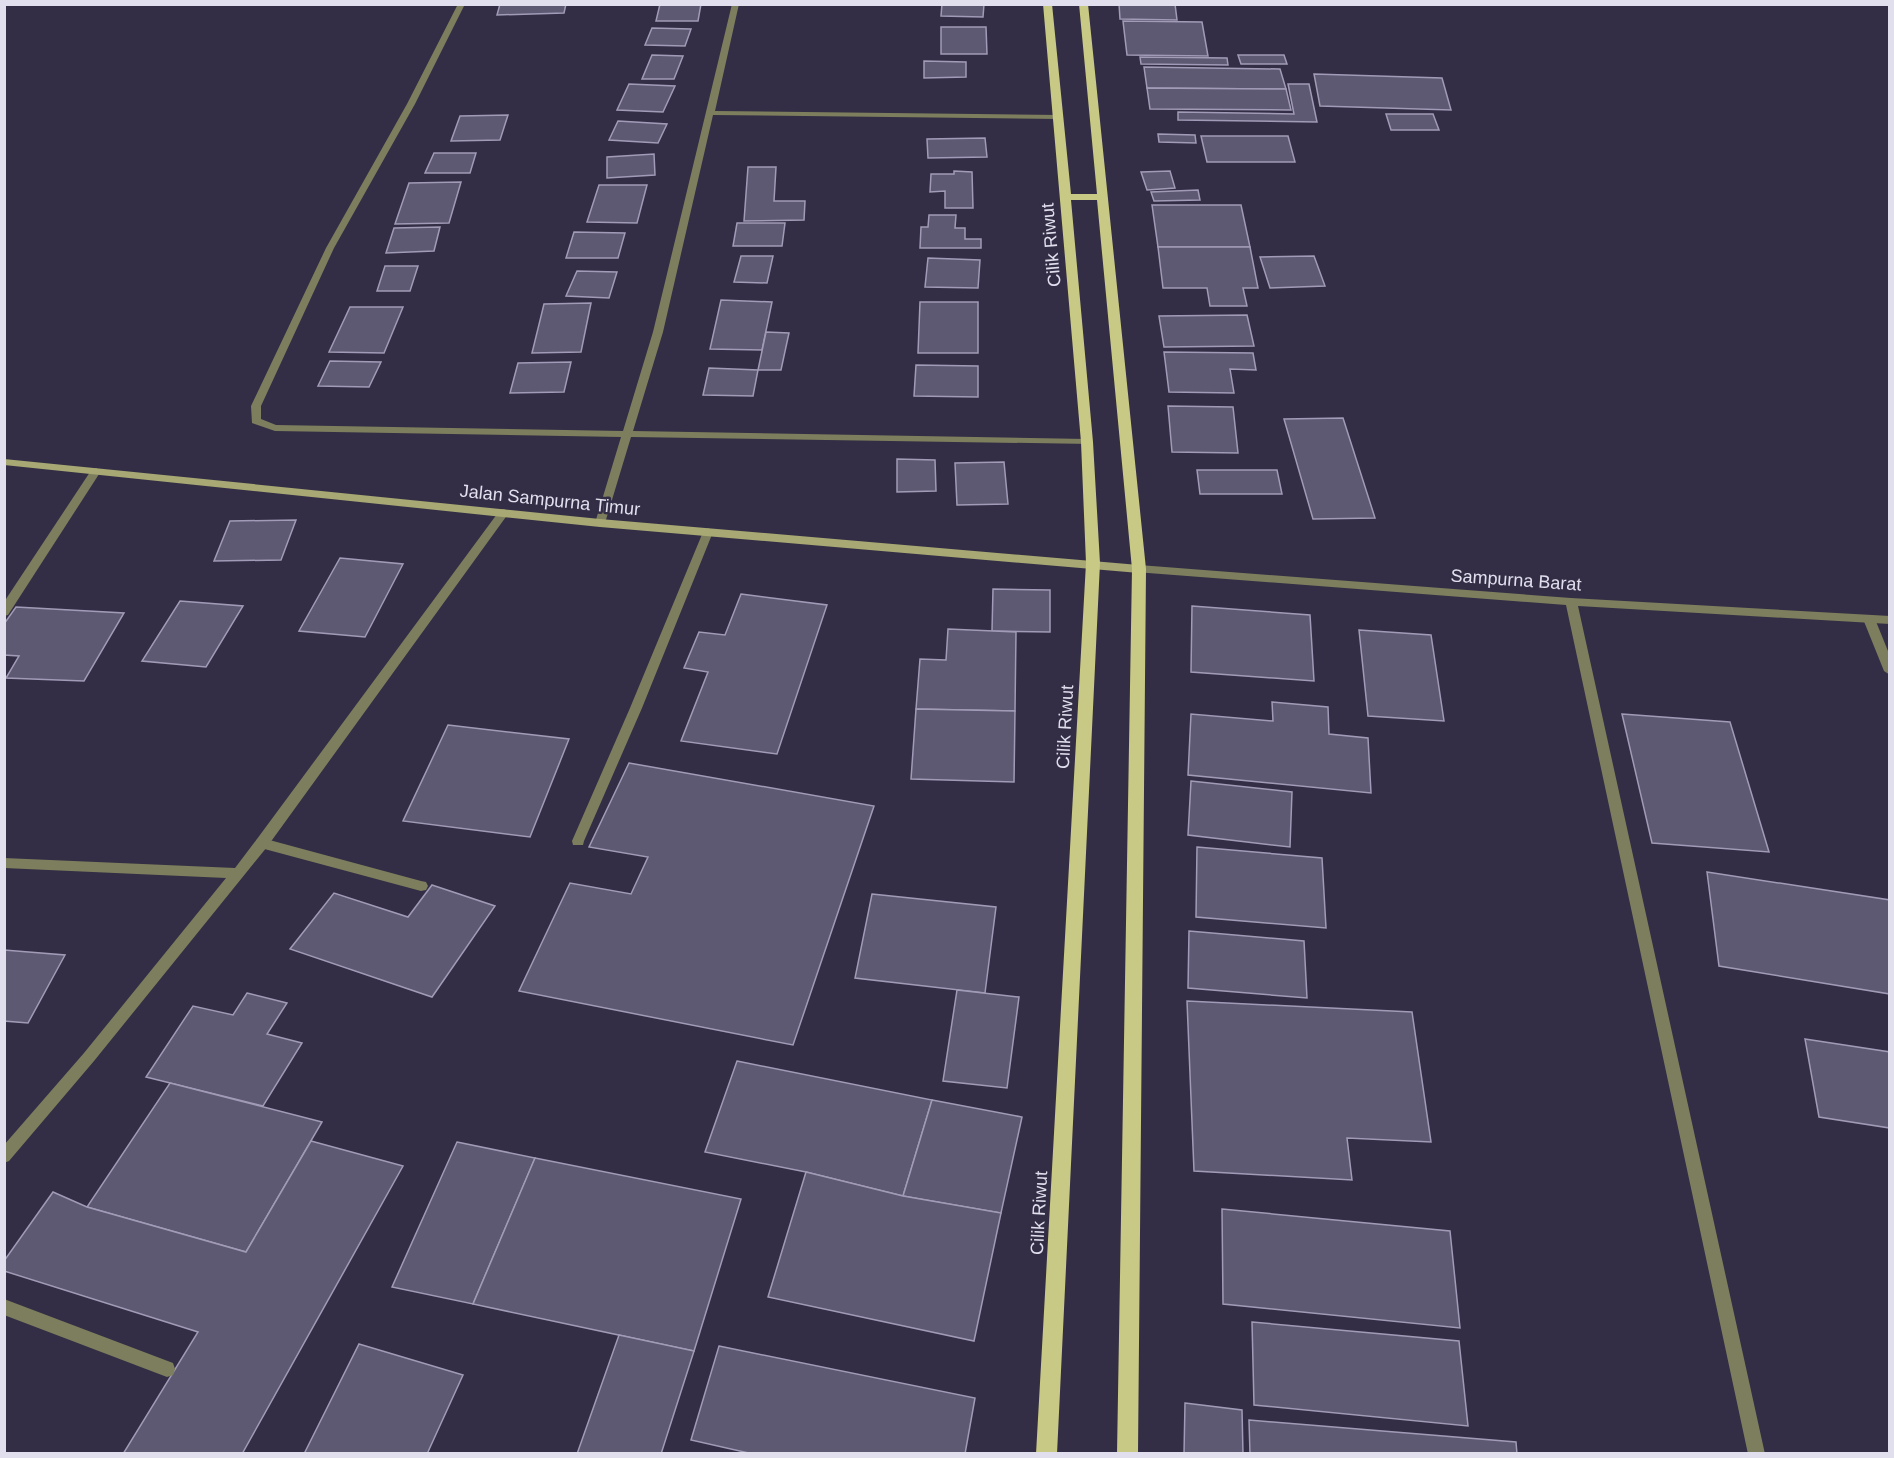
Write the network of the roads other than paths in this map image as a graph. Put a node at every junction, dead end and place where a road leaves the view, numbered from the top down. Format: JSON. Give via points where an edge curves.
{"nodes":[{"id":1,"x":462,"y":4,"type":"edge"},
{"id":2,"x":736,"y":4,"type":"edge"},
{"id":3,"x":1047,"y":4,"type":"edge"},
{"id":4,"x":1083,"y":4,"type":"edge"},
{"id":5,"x":710,"y":113,"type":"junction"},
{"id":6,"x":1059,"y":117,"type":"junction"},
{"id":7,"x":1066,"y":197,"type":"junction"},
{"id":8,"x":1102,"y":197,"type":"junction"},
{"id":9,"x":627,"y":434,"type":"junction"},
{"id":10,"x":1087,"y":442,"type":"junction"},
{"id":11,"x":4,"y":462,"type":"edge"},
{"id":12,"x":96,"y":471,"type":"junction"},
{"id":13,"x":504,"y":512,"type":"junction"},
{"id":14,"x":600,"y":523,"type":"junction"},
{"id":15,"x":708,"y":532,"type":"junction"},
{"id":16,"x":1093,"y":563,"type":"junction"},
{"id":17,"x":1139,"y":568,"type":"junction"},
{"id":18,"x":1571,"y":602,"type":"junction"},
{"id":19,"x":4,"y":612,"type":"edge"},
{"id":20,"x":1869,"y":619,"type":"junction"},
{"id":21,"x":1890,"y":620,"type":"edge"},
{"id":22,"x":1890,"y":671,"type":"edge"},
{"id":23,"x":578,"y":841,"type":"dead end"},
{"id":24,"x":262,"y":843,"type":"junction"},
{"id":25,"x":4,"y":863,"type":"edge"},
{"id":26,"x":237,"y":873,"type":"junction"},
{"id":27,"x":421,"y":886,"type":"dead end"},
{"id":28,"x":4,"y":1156,"type":"edge"},
{"id":29,"x":4,"y":1307,"type":"edge"},
{"id":30,"x":167,"y":1369,"type":"dead end"},
{"id":31,"x":1046,"y":1454,"type":"edge"},
{"id":32,"x":1127,"y":1454,"type":"edge"},
{"id":33,"x":1757,"y":1454,"type":"edge"}],
"edges":[{"from":1,"to":9,"type":"street","via":[[330,248],[256,406],[256,421],[275,428]]},
{"from":2,"to":5,"type":"street"},
{"from":3,"to":6,"type":"main road","name":"Cilik Riwut"},
{"from":4,"to":8,"type":"main road"},
{"from":5,"to":6,"type":"street"},
{"from":5,"to":9,"type":"street","via":[[658,332]]},
{"from":6,"to":7,"type":"main road","name":"Cilik Riwut"},
{"from":7,"to":8,"type":"main road"},
{"from":7,"to":10,"type":"main road","name":"Cilik Riwut"},
{"from":8,"to":17,"type":"main road"},
{"from":9,"to":10,"type":"street"},
{"from":9,"to":14,"type":"street"},
{"from":10,"to":16,"type":"main road","name":"Cilik Riwut"},
{"from":11,"to":12,"type":"street","name":"Jalan Sampurna Timur"},
{"from":12,"to":13,"type":"street","name":"Jalan Sampurna Timur"},
{"from":12,"to":19,"type":"street"},
{"from":13,"to":14,"type":"street","name":"Jalan Sampurna Timur"},
{"from":13,"to":24,"type":"street"},
{"from":14,"to":15,"type":"street","name":"Jalan Sampurna Timur"},
{"from":15,"to":16,"type":"street","name":"Jalan Sampurna Timur"},
{"from":15,"to":23,"type":"street"},
{"from":16,"to":17,"type":"street","name":"Jalan Sampurna Timur"},
{"from":16,"to":31,"type":"main road","name":"Cilik Riwut"},
{"from":17,"to":18,"type":"street","name":"Sampurna Barat"},
{"from":17,"to":32,"type":"main road"},
{"from":18,"to":20,"type":"street","name":"Sampurna Barat"},
{"from":18,"to":33,"type":"street"},
{"from":20,"to":21,"type":"street","name":"Sampurna Barat"},
{"from":20,"to":22,"type":"street"},
{"from":24,"to":26,"type":"street"},
{"from":24,"to":27,"type":"street"},
{"from":25,"to":26,"type":"street"},
{"from":26,"to":28,"type":"street"},
{"from":29,"to":30,"type":"street"}]}
